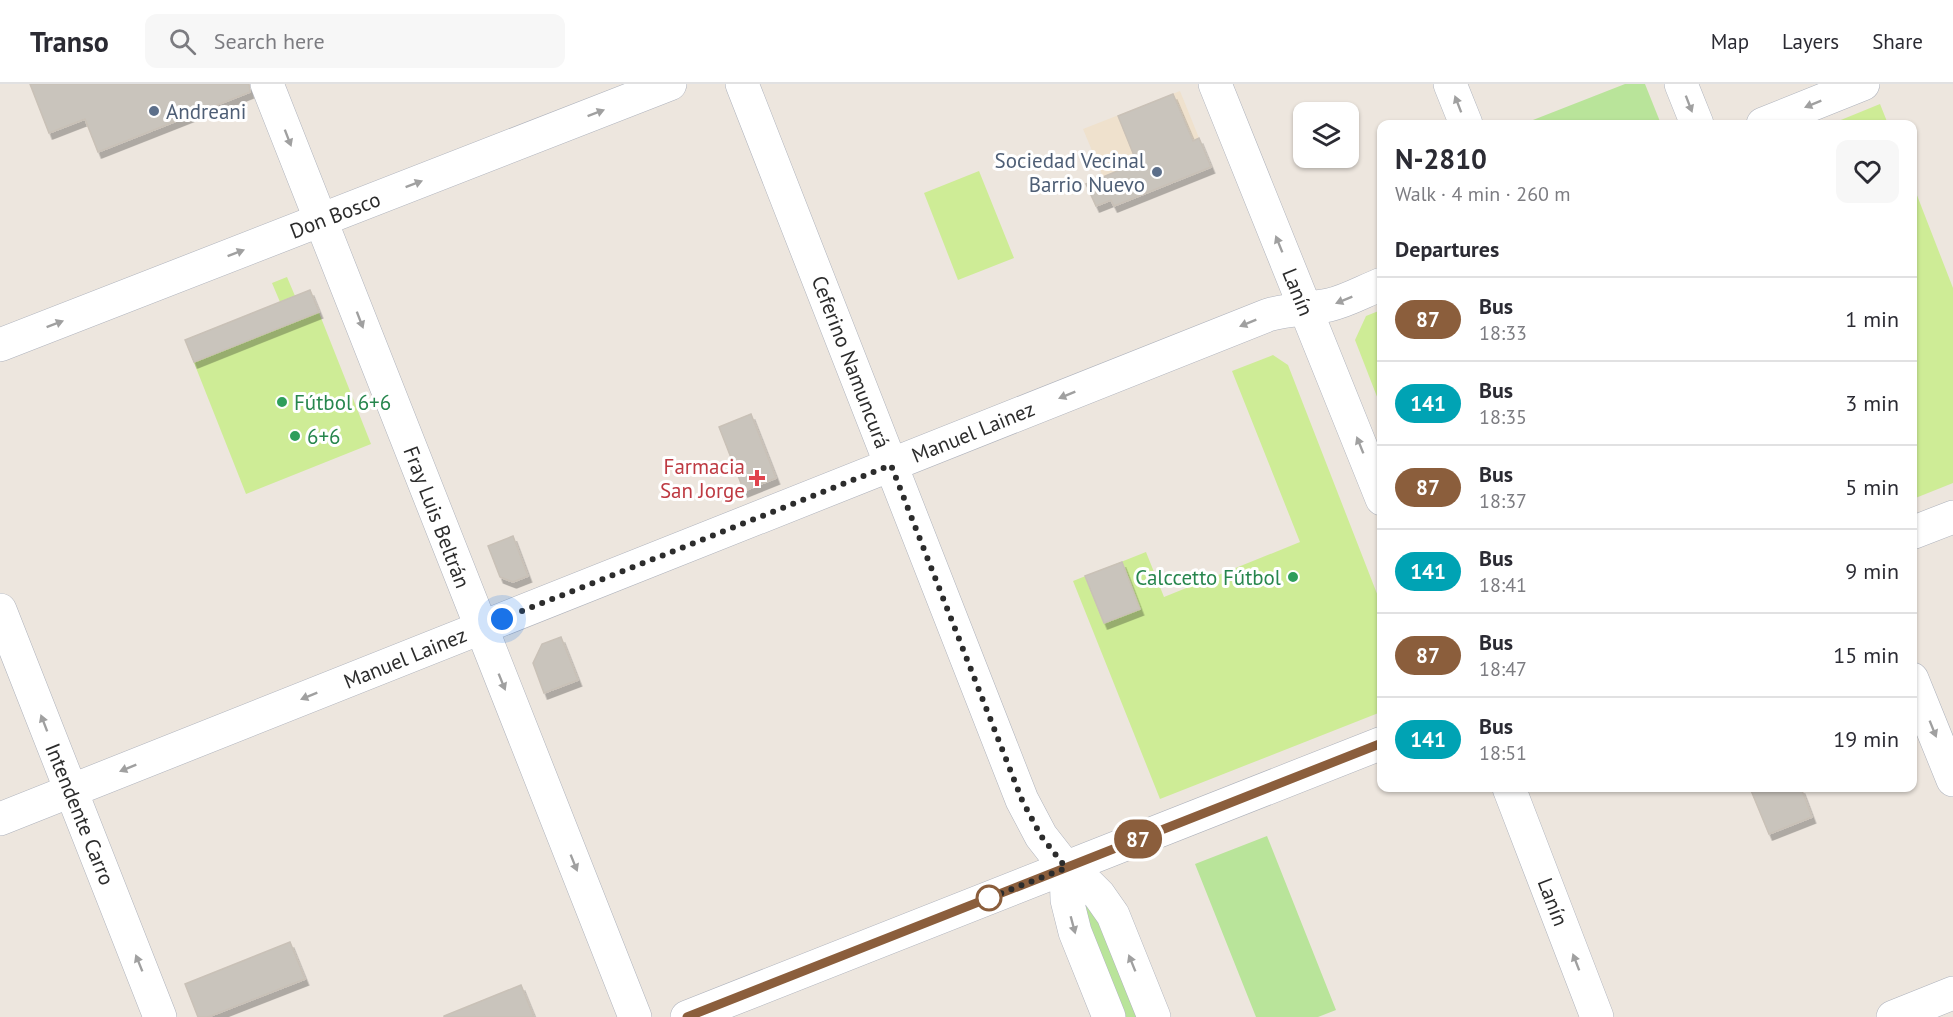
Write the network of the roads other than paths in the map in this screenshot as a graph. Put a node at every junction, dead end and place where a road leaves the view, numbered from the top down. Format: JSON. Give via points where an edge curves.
{"nodes":[{"id":1,"x":267,"y":84,"type":"edge"},
{"id":2,"x":670,"y":84,"type":"edge"},
{"id":3,"x":742,"y":84,"type":"edge"},
{"id":4,"x":1215,"y":84,"type":"edge"},
{"id":5,"x":1450,"y":84,"type":"edge"},
{"id":6,"x":1682,"y":84,"type":"edge"},
{"id":7,"x":1863,"y":84,"type":"edge"},
{"id":8,"x":1464,"y":120,"type":"edge"},
{"id":9,"x":1696,"y":120,"type":"edge"},
{"id":10,"x":1773,"y":120,"type":"edge"},
{"id":11,"x":321,"y":220,"type":"junction"},
{"id":12,"x":1377,"y":286,"type":"edge"},
{"id":13,"x":1304,"y":308,"type":"junction"},
{"id":14,"x":0,"y":345,"type":"edge"},
{"id":15,"x":891,"y":465,"type":"junction"},
{"id":16,"x":1377,"y":487,"type":"edge"},
{"id":17,"x":1953,"y":517,"type":"edge"},
{"id":18,"x":1917,"y":531,"type":"edge"},
{"id":19,"x":0,"y":610,"type":"edge"},
{"id":20,"x":481,"y":628,"type":"junction"},
{"id":21,"x":1917,"y":691,"type":"edge"},
{"id":22,"x":1377,"y":745,"type":"edge"},
{"id":23,"x":1953,"y":780,"type":"edge"},
{"id":24,"x":71,"y":790,"type":"junction"},
{"id":25,"x":1511,"y":792,"type":"edge"},
{"id":26,"x":0,"y":819,"type":"edge"},
{"id":27,"x":1066,"y":868,"type":"junction"},
{"id":28,"x":1953,"y":993,"type":"edge"},
{"id":29,"x":160,"y":1017,"type":"edge"},
{"id":30,"x":635,"y":1017,"type":"edge"},
{"id":31,"x":687,"y":1017,"type":"edge"},
{"id":32,"x":1109,"y":1017,"type":"edge"},
{"id":33,"x":1154,"y":1017,"type":"edge"},
{"id":34,"x":1597,"y":1017,"type":"edge"},
{"id":35,"x":1893,"y":1017,"type":"edge"}],
"edges":[{"from":1,"to":11,"type":"street","name":"Fray Luis Beltrán","one_way":true},
{"from":11,"to":2,"type":"street","name":"Don Bosco","one_way":true},
{"from":3,"to":15,"type":"street","name":"Ceferino Namuncurá"},
{"from":13,"to":4,"type":"street","name":"Lanín","one_way":true},
{"from":8,"to":5,"type":"street","one_way":true},
{"from":6,"to":9,"type":"street","one_way":true},
{"from":7,"to":10,"type":"street","one_way":true},
{"from":14,"to":11,"type":"street","name":"Don Bosco","one_way":true},
{"from":11,"to":20,"type":"street","name":"Fray Luis Beltrán","one_way":true},
{"from":12,"to":13,"type":"street","name":"Manuel Lainez","one_way":true,"via":[[1337,303]]},
{"from":13,"to":15,"type":"street","name":"Manuel Lainez","one_way":true,"via":[[1268,315]]},
{"from":16,"to":13,"type":"street","name":"Lanín","one_way":true},
{"from":15,"to":20,"type":"street","name":"Manuel Lainez"},
{"from":15,"to":27,"type":"street","name":"Ceferino Namuncurá","via":[[1022,800],[1041,836]]},
{"from":17,"to":18,"type":"street"},
{"from":24,"to":19,"type":"street","name":"Intendente Carro","one_way":true},
{"from":20,"to":24,"type":"street","name":"Manuel Lainez","one_way":true},
{"from":20,"to":30,"type":"street","name":"Fray Luis Beltrán","one_way":true},
{"from":21,"to":23,"type":"street","one_way":true},
{"from":22,"to":27,"type":"street"},
{"from":24,"to":26,"type":"street","name":"Manuel Lainez"},
{"from":29,"to":24,"type":"street","name":"Intendente Carro","one_way":true},
{"from":34,"to":25,"type":"street","name":"Lanín","one_way":true},
{"from":27,"to":31,"type":"street"},
{"from":27,"to":32,"type":"street","one_way":true,"via":[[1067,900],[1075,932]]},
{"from":33,"to":27,"type":"street","name":"Ceferino Namuncurá","one_way":true,"via":[[1113,915],[1099,895]]},
{"from":28,"to":35,"type":"street"}]}
